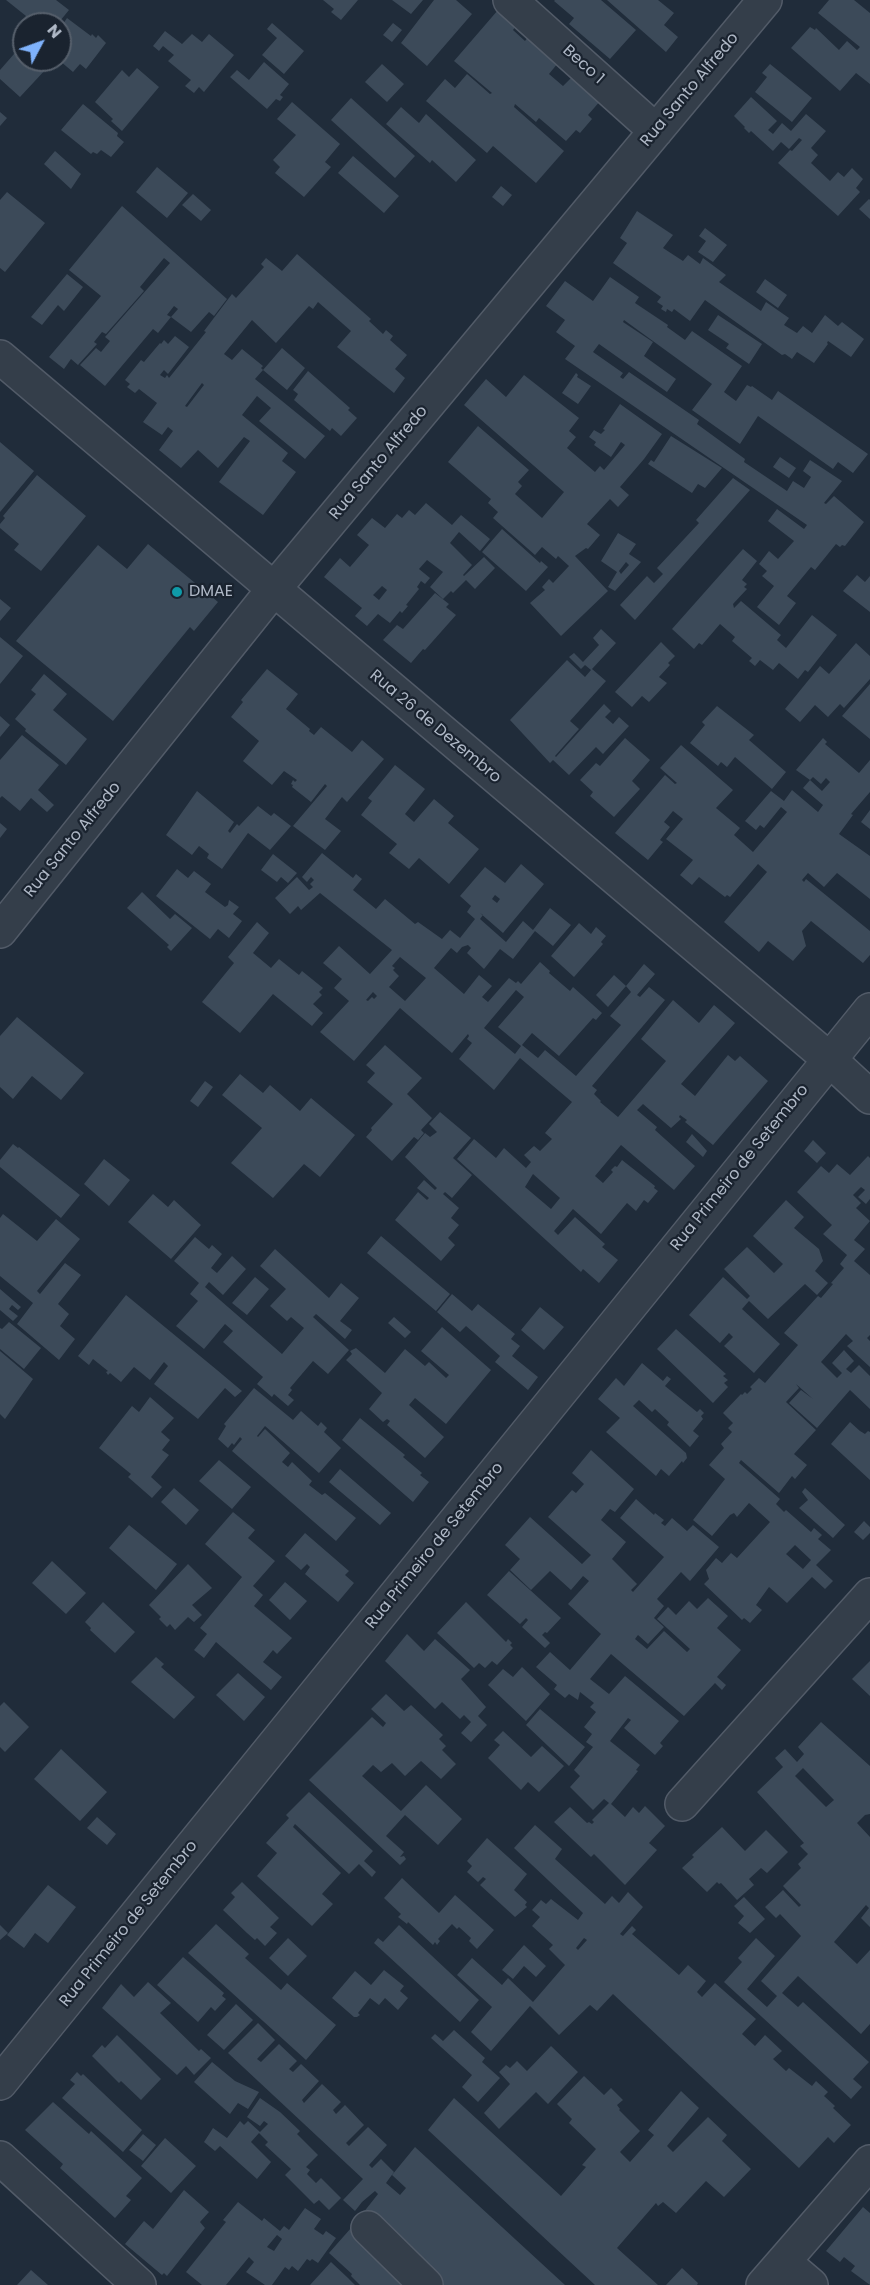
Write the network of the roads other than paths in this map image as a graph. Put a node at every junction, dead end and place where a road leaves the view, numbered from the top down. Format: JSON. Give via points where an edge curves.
{"nodes":[{"id":1,"x":510,"y":0,"type":"edge"},
{"id":2,"x":765,"y":0,"type":"edge"},
{"id":3,"x":656,"y":131,"type":"junction"},
{"id":4,"x":0,"y":358,"type":"edge"},
{"id":5,"x":273,"y":590,"type":"junction"},
{"id":6,"x":0,"y":931,"type":"edge"},
{"id":7,"x":870,"y":1010,"type":"edge"},
{"id":8,"x":829,"y":1059,"type":"junction"},
{"id":9,"x":870,"y":1097,"type":"edge"},
{"id":10,"x":870,"y":1595,"type":"edge"},
{"id":11,"x":682,"y":1804,"type":"dead end"},
{"id":12,"x":0,"y":2083,"type":"edge"},
{"id":13,"x":0,"y":2158,"type":"edge"},
{"id":14,"x":870,"y":2162,"type":"edge"},
{"id":15,"x":368,"y":2228,"type":"dead end"},
{"id":16,"x":773,"y":2273,"type":"edge"},
{"id":17,"x":139,"y":2285,"type":"edge"},
{"id":18,"x":426,"y":2285,"type":"edge"},
{"id":19,"x":811,"y":2285,"type":"edge"}],
"edges":[{"from":1,"to":3,"type":"street","name":"Beco 1"},
{"from":2,"to":3,"type":"street","name":"Rua Santo Alfredo"},
{"from":3,"to":5,"type":"street","name":"Rua Santo Alfredo"},
{"from":4,"to":5,"type":"street","name":"Rua 26 de Dezembro"},
{"from":5,"to":6,"type":"street","name":"Rua Santo Alfredo"},
{"from":5,"to":8,"type":"street","name":"Rua 26 de Dezembro"},
{"from":7,"to":8,"type":"street","name":"Rua Primeiro de Setembro"},
{"from":8,"to":9,"type":"street","name":"Rua 26 de Dezembro"},
{"from":8,"to":12,"type":"street","name":"Rua Primeiro de Setembro"},
{"from":10,"to":11,"type":"street"},
{"from":13,"to":17,"type":"street"},
{"from":14,"to":16,"type":"street"},
{"from":15,"to":18,"type":"street"},
{"from":16,"to":19,"type":"street"}]}
